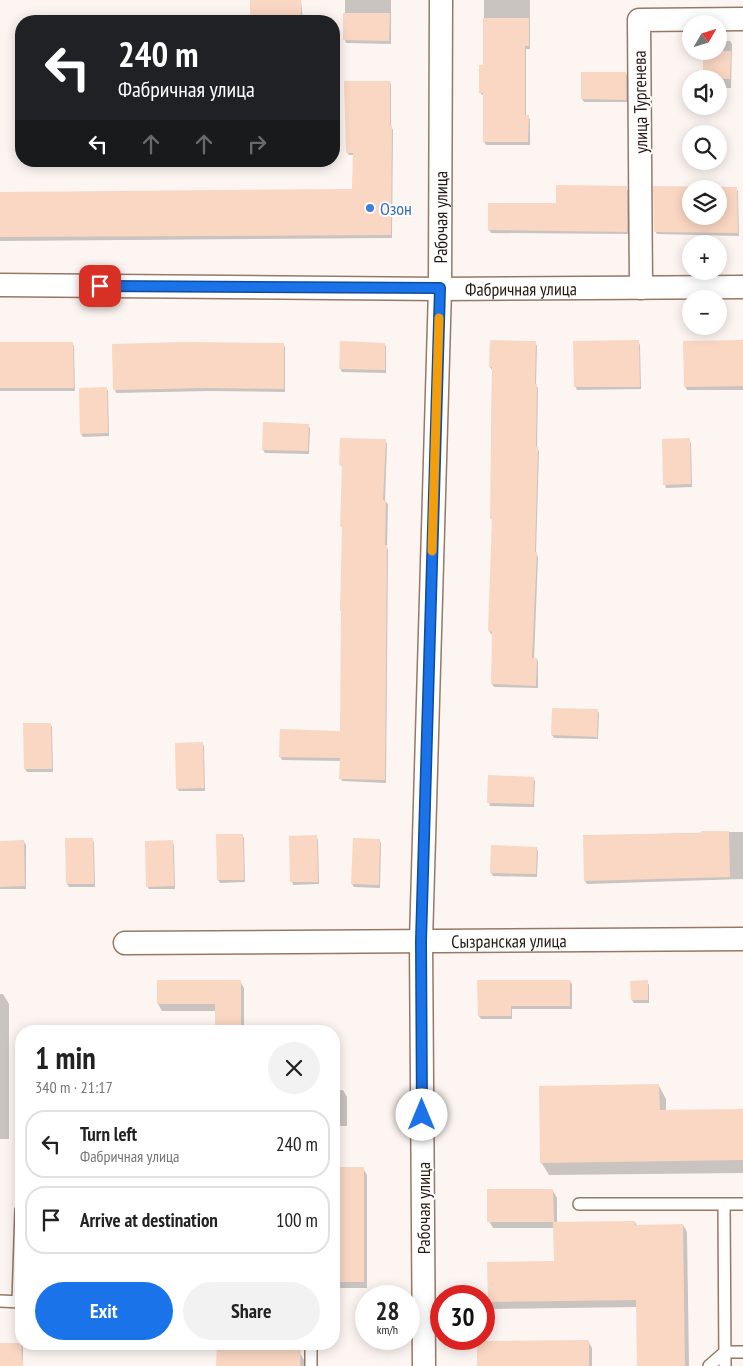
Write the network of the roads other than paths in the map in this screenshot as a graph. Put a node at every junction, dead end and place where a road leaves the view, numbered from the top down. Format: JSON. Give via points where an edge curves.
{"nodes":[{"id":1,"x":441,"y":0,"type":"edge"},
{"id":2,"x":743,"y":19,"type":"edge"},
{"id":3,"x":0,"y":285,"type":"edge"},
{"id":4,"x":743,"y":287,"type":"edge"},
{"id":5,"x":440,"y":288,"type":"junction"},
{"id":6,"x":641,"y":288,"type":"junction"},
{"id":7,"x":743,"y":939,"type":"edge"},
{"id":8,"x":421,"y":941,"type":"junction"},
{"id":9,"x":125,"y":943,"type":"dead end"},
{"id":10,"x":579,"y":1204,"type":"dead end"},
{"id":11,"x":724,"y":1204,"type":"junction"},
{"id":12,"x":743,"y":1204,"type":"edge"},
{"id":13,"x":0,"y":1301,"type":"edge"},
{"id":14,"x":15,"y":1302,"type":"edge"},
{"id":15,"x":311,"y":1350,"type":"edge"},
{"id":16,"x":725,"y":1352,"type":"junction"},
{"id":17,"x":743,"y":1352,"type":"edge"},
{"id":18,"x":311,"y":1366,"type":"edge"},
{"id":19,"x":424,"y":1366,"type":"edge"},
{"id":20,"x":709,"y":1366,"type":"edge"},
{"id":21,"x":725,"y":1366,"type":"edge"}],
"edges":[{"from":1,"to":5,"type":"street","name":"Рабочая улица"},
{"from":2,"to":6,"type":"street","name":"улица Тургенева","via":[[639,20]]},
{"from":3,"to":5,"type":"street","name":"Фабричная улица"},
{"from":4,"to":6,"type":"street","name":"Фабричная улица"},
{"from":5,"to":6,"type":"street","name":"Фабричная улица"},
{"from":5,"to":8,"type":"street","name":"Рабочая улица"},
{"from":7,"to":8,"type":"street","name":"Сызранская улица"},
{"from":8,"to":9,"type":"street","name":"Сызранская улица"},
{"from":8,"to":19,"type":"street","name":"Рабочая улица"},
{"from":10,"to":11,"type":"lane"},
{"from":11,"to":12,"type":"lane"},
{"from":11,"to":16,"type":"lane"},
{"from":13,"to":14,"type":"lane"},
{"from":15,"to":18,"type":"lane"},
{"from":16,"to":17,"type":"lane"},
{"from":16,"to":20,"type":"lane"},
{"from":16,"to":21,"type":"lane"}]}
